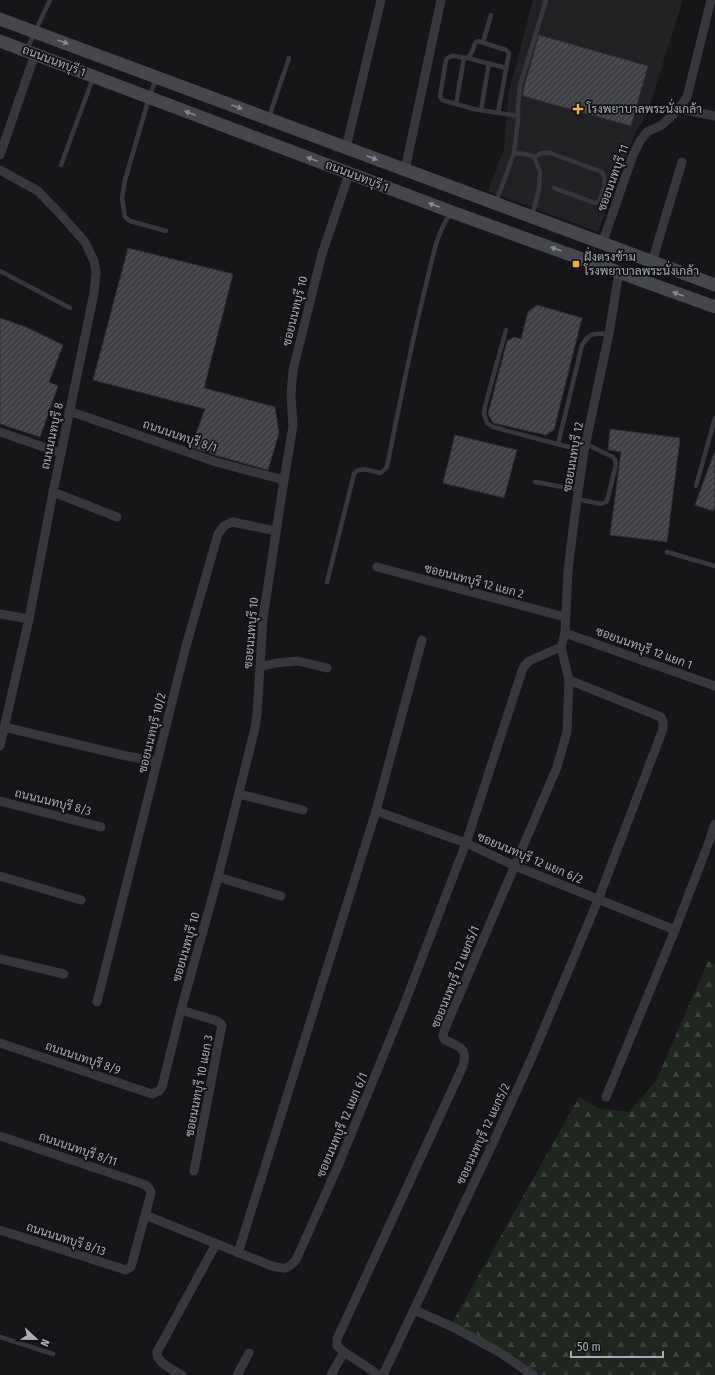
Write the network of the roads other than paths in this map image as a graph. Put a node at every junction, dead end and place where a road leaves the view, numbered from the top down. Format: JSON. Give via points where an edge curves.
{"nodes":[{"id":1,"x":50,"y":0,"type":"edge"},
{"id":2,"x":381,"y":0,"type":"edge"},
{"id":3,"x":442,"y":0,"type":"edge"},
{"id":4,"x":546,"y":0,"type":"edge"},
{"id":5,"x":711,"y":0,"type":"edge"},
{"id":6,"x":491,"y":15,"type":"dead end"},
{"id":7,"x":0,"y":19,"type":"edge"},
{"id":8,"x":35,"y":32,"type":"junction"},
{"id":9,"x":0,"y":41,"type":"edge"},
{"id":10,"x":483,"y":42,"type":"junction"},
{"id":11,"x":31,"y":52,"type":"junction"},
{"id":12,"x":289,"y":58,"type":"dead end"},
{"id":13,"x":465,"y":58,"type":"junction"},
{"id":14,"x":489,"y":63,"type":"junction"},
{"id":15,"x":506,"y":68,"type":"junction"},
{"id":16,"x":94,"y":76,"type":"junction"},
{"id":17,"x":157,"y":77,"type":"junction"},
{"id":18,"x":149,"y":98,"type":"junction"},
{"id":19,"x":456,"y":104,"type":"junction"},
{"id":20,"x":679,"y":109,"type":"junction"},
{"id":21,"x":481,"y":110,"type":"junction"},
{"id":22,"x":498,"y":113,"type":"junction"},
{"id":23,"x":518,"y":116,"type":"junction"},
{"id":24,"x":715,"y":116,"type":"edge"},
{"id":25,"x":268,"y":119,"type":"junction"},
{"id":26,"x":346,"y":148,"type":"junction"},
{"id":27,"x":514,"y":153,"type":"junction"},
{"id":28,"x":0,"y":155,"type":"edge"},
{"id":29,"x":534,"y":157,"type":"junction"},
{"id":30,"x":682,"y":162,"type":"dead end"},
{"id":31,"x":61,"y":165,"type":"dead end"},
{"id":32,"x":0,"y":170,"type":"edge"},
{"id":33,"x":405,"y":170,"type":"junction"},
{"id":34,"x":349,"y":174,"type":"junction"},
{"id":35,"x":554,"y":188,"type":"dead end"},
{"id":36,"x":496,"y":204,"type":"junction"},
{"id":37,"x":452,"y":212,"type":"junction"},
{"id":38,"x":532,"y":217,"type":"junction"},
{"id":39,"x":166,"y":231,"type":"dead end"},
{"id":40,"x":602,"y":244,"type":"junction"},
{"id":41,"x":652,"y":262,"type":"junction"},
{"id":42,"x":0,"y":271,"type":"edge"},
{"id":43,"x":619,"y":272,"type":"junction"},
{"id":44,"x":715,"y":285,"type":"edge"},
{"id":45,"x":715,"y":307,"type":"edge"},
{"id":46,"x":70,"y":308,"type":"dead end"},
{"id":47,"x":506,"y":330,"type":"dead end"},
{"id":48,"x":609,"y":334,"type":"junction"},
{"id":49,"x":69,"y":411,"type":"junction"},
{"id":50,"x":715,"y":418,"type":"edge"},
{"id":51,"x":0,"y":432,"type":"edge"},
{"id":52,"x":558,"y":444,"type":"junction"},
{"id":53,"x":585,"y":448,"type":"junction"},
{"id":54,"x":61,"y":453,"type":"junction"},
{"id":55,"x":284,"y":480,"type":"junction"},
{"id":56,"x":535,"y":482,"type":"dead end"},
{"id":57,"x":696,"y":486,"type":"dead end"},
{"id":58,"x":53,"y":492,"type":"junction"},
{"id":59,"x":578,"y":495,"type":"junction"},
{"id":60,"x":117,"y":517,"type":"dead end"},
{"id":61,"x":276,"y":531,"type":"junction"},
{"id":62,"x":667,"y":552,"type":"dead end"},
{"id":63,"x":715,"y":566,"type":"edge"},
{"id":64,"x":377,"y":567,"type":"dead end"},
{"id":65,"x":327,"y":582,"type":"dead end"},
{"id":66,"x":0,"y":614,"type":"edge"},
{"id":67,"x":565,"y":617,"type":"junction"},
{"id":68,"x":28,"y":619,"type":"junction"},
{"id":69,"x":565,"y":633,"type":"junction"},
{"id":70,"x":422,"y":640,"type":"dead end"},
{"id":71,"x":561,"y":647,"type":"junction"},
{"id":72,"x":260,"y":667,"type":"junction"},
{"id":73,"x":327,"y":668,"type":"dead end"},
{"id":74,"x":569,"y":680,"type":"junction"},
{"id":75,"x":715,"y":686,"type":"edge"},
{"id":76,"x":5,"y":706,"type":"edge"},
{"id":77,"x":4,"y":727,"type":"junction"},
{"id":78,"x":0,"y":746,"type":"edge"},
{"id":79,"x":157,"y":762,"type":"junction"},
{"id":80,"x":239,"y":794,"type":"junction"},
{"id":81,"x":0,"y":801,"type":"edge"},
{"id":82,"x":303,"y":810,"type":"dead end"},
{"id":83,"x":376,"y":811,"type":"junction"},
{"id":84,"x":715,"y":824,"type":"edge"},
{"id":85,"x":101,"y":827,"type":"dead end"},
{"id":86,"x":466,"y":843,"type":"junction"},
{"id":87,"x":515,"y":866,"type":"junction"},
{"id":88,"x":0,"y":876,"type":"edge"},
{"id":89,"x":218,"y":877,"type":"junction"},
{"id":90,"x":282,"y":896,"type":"dead end"},
{"id":91,"x":81,"y":900,"type":"dead end"},
{"id":92,"x":598,"y":900,"type":"junction"},
{"id":93,"x":675,"y":930,"type":"junction"},
{"id":94,"x":0,"y":958,"type":"edge"},
{"id":95,"x":64,"y":974,"type":"dead end"},
{"id":96,"x":97,"y":1002,"type":"dead end"},
{"id":97,"x":181,"y":1010,"type":"junction"},
{"id":98,"x":0,"y":1043,"type":"edge"},
{"id":99,"x":159,"y":1091,"type":"joint"},
{"id":100,"x":606,"y":1097,"type":"dead end"},
{"id":101,"x":0,"y":1136,"type":"edge"},
{"id":102,"x":194,"y":1171,"type":"dead end"},
{"id":103,"x":145,"y":1215,"type":"junction"},
{"id":104,"x":0,"y":1230,"type":"edge"},
{"id":105,"x":216,"y":1244,"type":"junction"},
{"id":106,"x":238,"y":1253,"type":"junction"},
{"id":107,"x":414,"y":1310,"type":"junction"},
{"id":108,"x":0,"y":1337,"type":"edge"},
{"id":109,"x":344,"y":1352,"type":"junction"},
{"id":110,"x":250,"y":1353,"type":"dead end"},
{"id":111,"x":53,"y":1354,"type":"dead end"},
{"id":112,"x":182,"y":1375,"type":"edge"},
{"id":113,"x":237,"y":1375,"type":"edge"},
{"id":114,"x":331,"y":1375,"type":"edge"},
{"id":115,"x":379,"y":1375,"type":"edge"},
{"id":116,"x":383,"y":1375,"type":"edge"},
{"id":117,"x":533,"y":1375,"type":"edge"}],
"edges":[{"from":1,"to":8,"type":"lane"},
{"from":2,"to":26,"type":"street"},
{"from":3,"to":33,"type":"street"},
{"from":4,"to":23,"type":"lane","via":[[520,86]]},
{"from":5,"to":20,"type":"street","name":"ซอยนนทบุรี 11","via":[[687,97]]},
{"from":6,"to":10,"type":"lane"},
{"from":7,"to":8,"type":"main road","name":"ถนนนนทบุรี 1"},
{"from":8,"to":11,"type":"lane"},
{"from":8,"to":17,"type":"main road","name":"ถนนนนทบุรี 1","one_way":true},
{"from":9,"to":11,"type":"main road","name":"ถนนนนทบุรี 1"},
{"from":10,"to":13,"type":"lane","via":[[475,43],[470,56]]},
{"from":10,"to":15,"type":"lane","via":[[509,53]]},
{"from":11,"to":16,"type":"main road","name":"ถนนนนทบุรี 1"},
{"from":11,"to":28,"type":"street"},
{"from":12,"to":25,"type":"lane"},
{"from":13,"to":14,"type":"lane"},
{"from":13,"to":19,"type":"lane"},
{"from":13,"to":19,"type":"lane","via":[[450,56],[446,60],[440,96],[442,100]]},
{"from":14,"to":15,"type":"lane"},
{"from":14,"to":21,"type":"lane"},
{"from":15,"to":22,"type":"lane"},
{"from":16,"to":18,"type":"main road","name":"ถนนนนทบุรี 1"},
{"from":16,"to":31,"type":"lane"},
{"from":17,"to":18,"type":"lane"},
{"from":17,"to":25,"type":"main road","name":"ถนนนนทบุรี 1","one_way":true},
{"from":34,"to":18,"type":"main road","name":"ถนนนนทบุรี 1","one_way":true},
{"from":18,"to":39,"type":"lane","via":[[122,198],[125,217],[130,221]]},
{"from":19,"to":21,"type":"lane"},
{"from":20,"to":24,"type":"street"},
{"from":20,"to":40,"type":"street","name":"ซอยนนทบุรี 11","via":[[662,125],[647,132],[632,155]]},
{"from":21,"to":22,"type":"lane"},
{"from":22,"to":23,"type":"lane"},
{"from":23,"to":27,"type":"lane"},
{"from":25,"to":26,"type":"main road","name":"ถนนนนทบุรี 1"},
{"from":26,"to":33,"type":"main road","name":"ถนนนนทบุรี 1","one_way":true},
{"from":27,"to":29,"type":"lane"},
{"from":27,"to":36,"type":"lane"},
{"from":29,"to":35,"type":"lane","via":[[550,153],[602,172],[605,177],[599,202],[595,203]]},
{"from":29,"to":38,"type":"lane","via":[[540,172]]},
{"from":30,"to":41,"type":"street"},
{"from":32,"to":49,"type":"street","name":"ถนนนนทบุรี 8","via":[[38,191],[85,242],[94,261],[94,293]]},
{"from":33,"to":36,"type":"main road","name":"ถนนนนทบุรี 1"},
{"from":37,"to":34,"type":"main road","name":"ถนนนนทบุรี 1","one_way":true},
{"from":34,"to":55,"type":"street","name":"ซอยนนทบุรี 10","via":[[322,254],[293,370],[293,426]]},
{"from":36,"to":38,"type":"main road","name":"ถนนนนทบุรี 1"},
{"from":43,"to":37,"type":"main road","name":"ถนนนนทบุรี 1","one_way":true},
{"from":37,"to":65,"type":"lane","via":[[443,224],[414,332],[386,467],[380,473],[360,469],[354,474]]},
{"from":38,"to":40,"type":"main road","name":"ถนนนนทบุรี 1"},
{"from":40,"to":41,"type":"main road","name":"ถนนนนทบุรี 1"},
{"from":41,"to":44,"type":"main road","name":"ถนนนนทบุรี 1"},
{"from":42,"to":46,"type":"lane"},
{"from":45,"to":43,"type":"main road","name":"ถนนนนทบุรี 1","one_way":true},
{"from":43,"to":48,"type":"street","name":"ซอยนนทบุรี 12"},
{"from":47,"to":52,"type":"lane","via":[[484,414],[487,423],[493,427]]},
{"from":48,"to":52,"type":"lane","via":[[592,334],[582,345]]},
{"from":48,"to":53,"type":"street","name":"ซอยนนทบุรี 12"},
{"from":49,"to":54,"type":"street","name":"ถนนนนทบุรี 8"},
{"from":49,"to":55,"type":"street","name":"ถนนนนทบุรี 8/1","via":[[216,462]]},
{"from":50,"to":57,"type":"lane"},
{"from":51,"to":54,"type":"street"},
{"from":52,"to":53,"type":"lane"},
{"from":53,"to":59,"type":"street","name":"ซอยนนทบุรี 12"},
{"from":53,"to":59,"type":"lane","via":[[613,457],[616,464],[606,502],[601,504]]},
{"from":54,"to":58,"type":"street","name":"ถนนนนทบุรี 8"},
{"from":55,"to":61,"type":"street","name":"ซอยนนทบุรี 10"},
{"from":56,"to":59,"type":"lane"},
{"from":58,"to":60,"type":"street"},
{"from":58,"to":68,"type":"street","name":"ถนนนนทบุรี 8"},
{"from":59,"to":67,"type":"street","name":"ซอยนนทบุรี 12"},
{"from":61,"to":72,"type":"street","name":"ซอยนนทบุรี 10","via":[[263,618]]},
{"from":61,"to":79,"type":"street","name":"ซอยนนทบุรี 10/2","via":[[232,522],[219,531],[186,646]]},
{"from":62,"to":63,"type":"lane"},
{"from":64,"to":67,"type":"street","name":"ซอยนนทบุรี 12 แยก 2"},
{"from":66,"to":68,"type":"street"},
{"from":67,"to":69,"type":"street","name":"ซอยนนทบุรี 12"},
{"from":68,"to":76,"type":"street","name":"ถนนนนทบุรี 8"},
{"from":69,"to":71,"type":"street","name":"ซอยนนทบุรี 12"},
{"from":69,"to":75,"type":"street","name":"ซอยนนทบุรี 12 แยก 1"},
{"from":70,"to":83,"type":"street"},
{"from":71,"to":74,"type":"street","name":"ซอยนนทบุรี 12 แยก5/1"},
{"from":71,"to":86,"type":"street","via":[[529,661],[524,666]]},
{"from":72,"to":73,"type":"street","via":[[298,661]]},
{"from":72,"to":80,"type":"street","name":"ซอยนนทบุรี 10","via":[[257,714]]},
{"from":74,"to":87,"type":"street","name":"ซอยนนทบุรี 12 แยก5/1","via":[[567,732],[556,767]]},
{"from":74,"to":92,"type":"street","name":"ซอยนนทบุรี 12 แยก5/2","via":[[661,716],[664,722]]},
{"from":76,"to":77,"type":"street","name":"ถนนนนทบุรี 8"},
{"from":77,"to":78,"type":"street","name":"ถนนนนทบุรี 8"},
{"from":77,"to":79,"type":"street"},
{"from":79,"to":96,"type":"street","name":"ซอยนนทบุรี 10/2"},
{"from":80,"to":82,"type":"street"},
{"from":80,"to":89,"type":"street","name":"ซอยนนทบุรี 10"},
{"from":81,"to":85,"type":"street","name":"ถนนนนทบุรี 8/3"},
{"from":83,"to":86,"type":"street","name":"ซอยนนทบุรี 12 แยก 6/2"},
{"from":83,"to":106,"type":"street"},
{"from":84,"to":93,"type":"street"},
{"from":86,"to":87,"type":"street","name":"ซอยนนทบุรี 12 แยก 6/2"},
{"from":86,"to":106,"type":"street","name":"ซอยนนทบุรี 12 แยก 6/1","via":[[404,1005],[338,1166],[296,1260],[285,1269]]},
{"from":87,"to":92,"type":"street","name":"ซอยนนทบุรี 12 แยก 6/2"},
{"from":87,"to":109,"type":"street","name":"ซอยนนทบุรี 12 แยก5/1","via":[[444,1032],[445,1040],[464,1052],[463,1066],[337,1339],[337,1346]]},
{"from":88,"to":91,"type":"street"},
{"from":89,"to":90,"type":"street"},
{"from":89,"to":97,"type":"street","name":"ซอยนนทบุรี 10"},
{"from":92,"to":93,"type":"street","name":"ซอยนนทบุรี 12 แยก 6/2"},
{"from":92,"to":107,"type":"street","name":"ซอยนนทบุรี 12 แยก5/2","via":[[517,1090]]},
{"from":93,"to":100,"type":"street"},
{"from":94,"to":95,"type":"street"},
{"from":97,"to":99,"type":"street","name":"ซอยนนทบุรี 10"},
{"from":97,"to":102,"type":"street","name":"ซอยนนทบุรี 10 แยก 3","via":[[217,1021],[222,1025]]},
{"from":98,"to":99,"type":"street","name":"ถนนนนทบุรี 8/9","via":[[152,1094]]},
{"from":101,"to":103,"type":"street","name":"ถนนนนทบุรี 8/11","via":[[148,1186],[151,1193]]},
{"from":103,"to":104,"type":"street","name":"ถนนนนทบุรี 8/13","via":[[131,1266],[126,1270]]},
{"from":103,"to":105,"type":"street","name":"ซอยนนทบุรี 12 แยก 6/1"},
{"from":105,"to":106,"type":"street","name":"ซอยนนทบุรี 12 แยก 6/1"},
{"from":105,"to":112,"type":"street","via":[[157,1352],[159,1360]]},
{"from":107,"to":116,"type":"street","name":"ซอยนนทบุรี 12 แยก5/2"},
{"from":107,"to":117,"type":"street","via":[[492,1348]]},
{"from":108,"to":111,"type":"lane"},
{"from":109,"to":114,"type":"street"},
{"from":109,"to":115,"type":"street"},
{"from":110,"to":113,"type":"street"}]}
